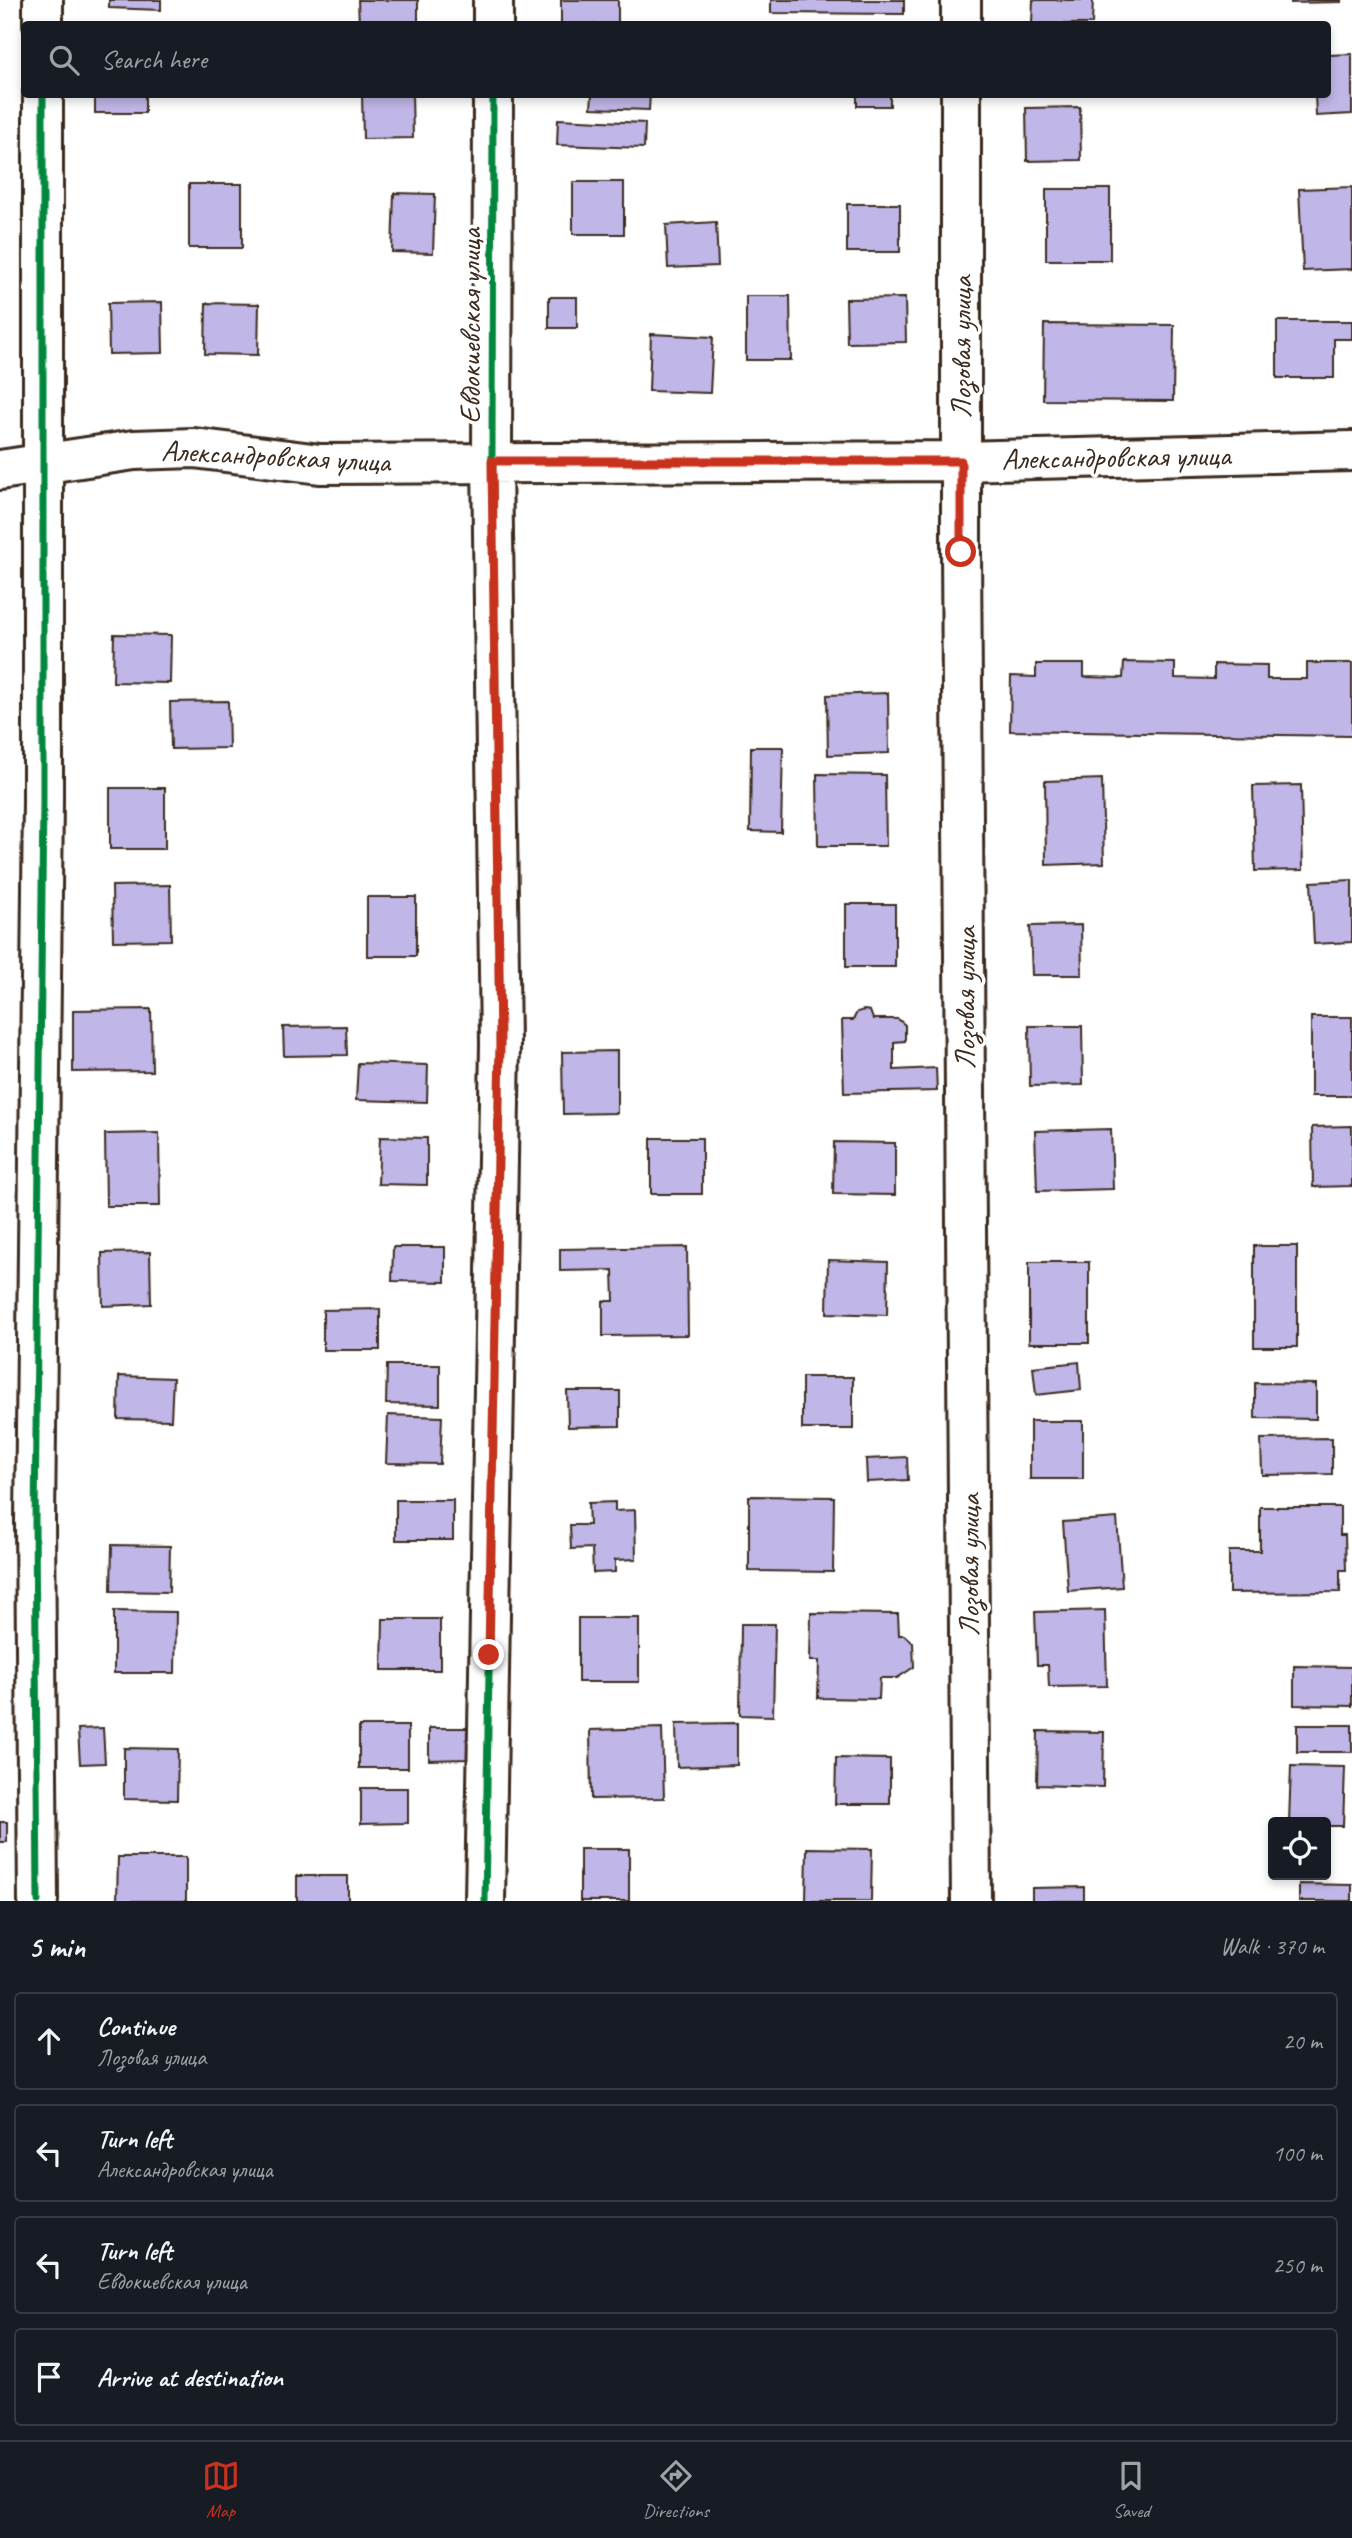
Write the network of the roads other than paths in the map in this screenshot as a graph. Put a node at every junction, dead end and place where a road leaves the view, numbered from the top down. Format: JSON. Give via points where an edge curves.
{"nodes":[{"id":1,"x":43,"y":0,"type":"edge"},
{"id":2,"x":493,"y":0,"type":"edge"},
{"id":3,"x":961,"y":0,"type":"edge"},
{"id":4,"x":43,"y":21,"type":"edge"},
{"id":5,"x":493,"y":21,"type":"edge"},
{"id":6,"x":961,"y":21,"type":"edge"},
{"id":7,"x":43,"y":98,"type":"edge"},
{"id":8,"x":493,"y":98,"type":"edge"},
{"id":9,"x":961,"y":98,"type":"edge"},
{"id":10,"x":1352,"y":451,"type":"edge"},
{"id":11,"x":492,"y":461,"type":"junction"},
{"id":12,"x":961,"y":461,"type":"junction"},
{"id":13,"x":42,"y":465,"type":"junction"},
{"id":14,"x":0,"y":470,"type":"edge"},
{"id":15,"x":38,"y":1901,"type":"edge"},
{"id":16,"x":485,"y":1901,"type":"edge"},
{"id":17,"x":971,"y":1901,"type":"edge"}],
"edges":[{"from":1,"to":4,"type":"street"},
{"from":2,"to":5,"type":"street"},
{"from":3,"to":6,"type":"street"},
{"from":7,"to":13,"type":"street"},
{"from":8,"to":11,"type":"street","name":"Евдокиевская улица"},
{"from":9,"to":12,"type":"street","name":"Лозовая улица"},
{"from":10,"to":12,"type":"street","name":"Александровская улица"},
{"from":11,"to":12,"type":"street","name":"Александровская улица"},
{"from":11,"to":13,"type":"street","name":"Александровская улица","via":[[320,464],[194,448],[134,450]]},
{"from":11,"to":16,"type":"street","name":"Евдокиевская улица","via":[[500,1044]]},
{"from":12,"to":17,"type":"street","name":"Лозовая улица"},
{"from":13,"to":14,"type":"street","name":"Александровская улица"},
{"from":13,"to":15,"type":"street"}]}
